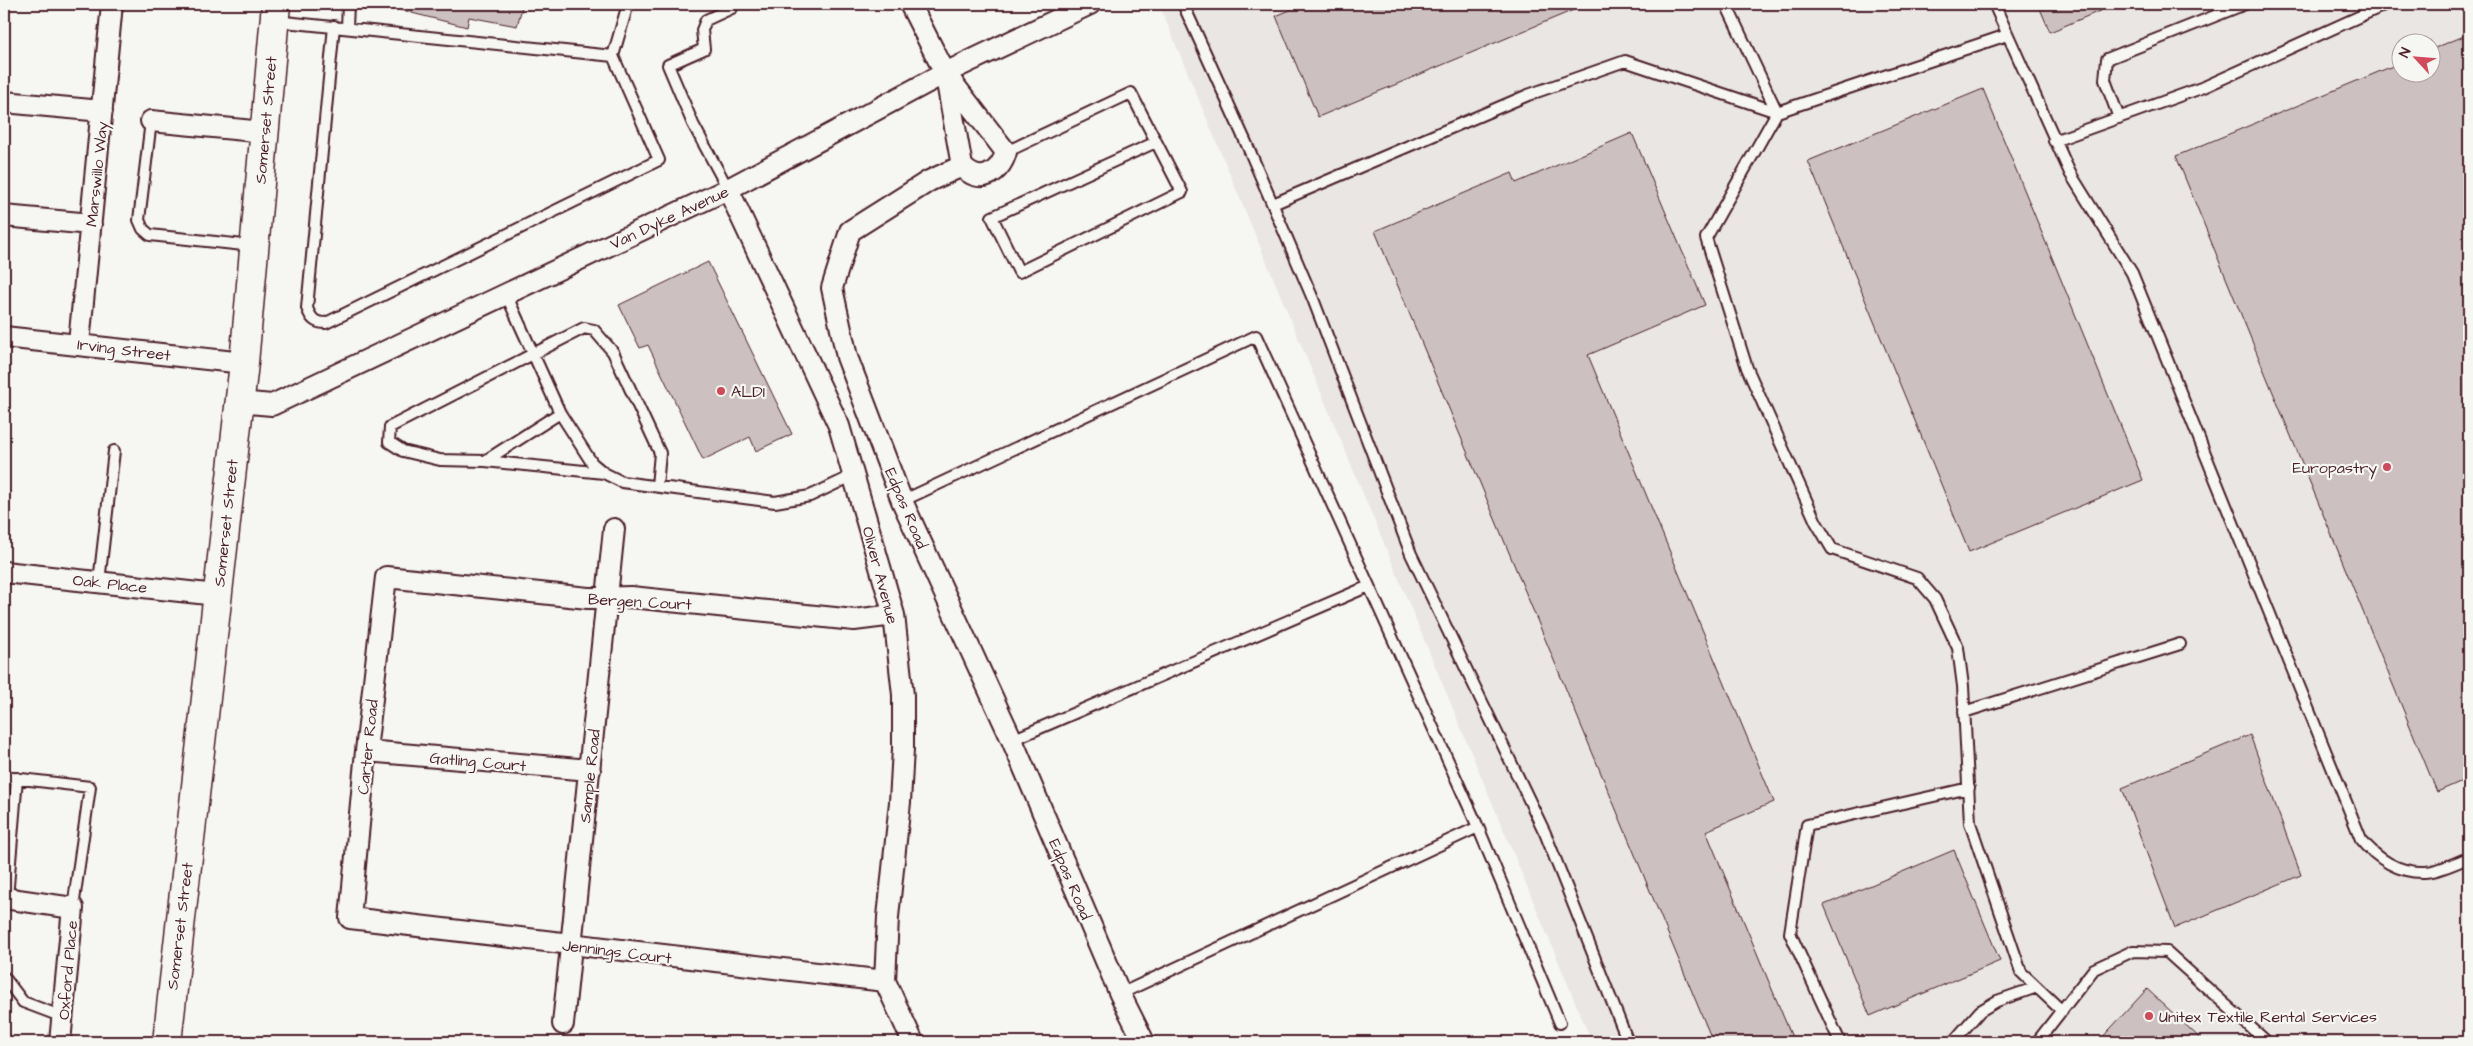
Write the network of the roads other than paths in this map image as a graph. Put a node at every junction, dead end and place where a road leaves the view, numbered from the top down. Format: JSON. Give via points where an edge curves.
{"nodes":[{"id":1,"x":112,"y":4,"type":"edge"},
{"id":2,"x":348,"y":4,"type":"edge"},
{"id":3,"x":628,"y":4,"type":"edge"},
{"id":4,"x":730,"y":4,"type":"edge"},
{"id":5,"x":910,"y":4,"type":"edge"},
{"id":6,"x":1090,"y":4,"type":"edge"},
{"id":7,"x":1183,"y":4,"type":"edge"},
{"id":8,"x":1726,"y":4,"type":"edge"},
{"id":9,"x":1994,"y":4,"type":"edge"},
{"id":10,"x":2245,"y":4,"type":"edge"},
{"id":11,"x":2387,"y":4,"type":"edge"},
{"id":12,"x":275,"y":12,"type":"edge"},
{"id":13,"x":334,"y":26,"type":"junction"},
{"id":14,"x":346,"y":28,"type":"junction"},
{"id":15,"x":2007,"y":35,"type":"junction"},
{"id":16,"x":613,"y":56,"type":"junction"},
{"id":17,"x":945,"y":72,"type":"junction"},
{"id":18,"x":4,"y":102,"type":"edge"},
{"id":19,"x":102,"y":111,"type":"junction"},
{"id":20,"x":1777,"y":112,"type":"junction"},
{"id":21,"x":2119,"y":118,"type":"junction"},
{"id":22,"x":151,"y":121,"type":"joint"},
{"id":23,"x":264,"y":132,"type":"junction"},
{"id":24,"x":2054,"y":141,"type":"junction"},
{"id":25,"x":1156,"y":142,"type":"junction"},
{"id":26,"x":1006,"y":152,"type":"junction"},
{"id":27,"x":962,"y":166,"type":"junction"},
{"id":28,"x":728,"y":189,"type":"junction"},
{"id":29,"x":1273,"y":204,"type":"junction"},
{"id":30,"x":4,"y":216,"type":"edge"},
{"id":31,"x":91,"y":224,"type":"junction"},
{"id":32,"x":254,"y":246,"type":"junction"},
{"id":33,"x":506,"y":294,"type":"junction"},
{"id":34,"x":4,"y":337,"type":"edge"},
{"id":35,"x":79,"y":343,"type":"junction"},
{"id":36,"x":534,"y":353,"type":"junction"},
{"id":37,"x":244,"y":363,"type":"junction"},
{"id":38,"x":238,"y":402,"type":"junction"},
{"id":39,"x":560,"y":413,"type":"junction"},
{"id":40,"x":114,"y":451,"type":"dead end"},
{"id":41,"x":485,"y":461,"type":"junction"},
{"id":42,"x":604,"y":473,"type":"junction"},
{"id":43,"x":854,"y":474,"type":"junction"},
{"id":44,"x":657,"y":486,"type":"junction"},
{"id":45,"x":902,"y":501,"type":"junction"},
{"id":46,"x":614,"y":529,"type":"dead end"},
{"id":47,"x":4,"y":572,"type":"edge"},
{"id":48,"x":386,"y":577,"type":"joint"},
{"id":49,"x":99,"y":582,"type":"junction"},
{"id":50,"x":1369,"y":586,"type":"junction"},
{"id":51,"x":217,"y":595,"type":"junction"},
{"id":52,"x":608,"y":598,"type":"junction"},
{"id":53,"x":894,"y":615,"type":"junction"},
{"id":54,"x":2180,"y":644,"type":"dead end"},
{"id":55,"x":1964,"y":712,"type":"junction"},
{"id":56,"x":1012,"y":740,"type":"junction"},
{"id":57,"x":366,"y":751,"type":"junction"},
{"id":58,"x":590,"y":770,"type":"junction"},
{"id":59,"x":4,"y":777,"type":"edge"},
{"id":60,"x":18,"y":778,"type":"junction"},
{"id":61,"x":1969,"y":788,"type":"junction"},
{"id":62,"x":1478,"y":828,"type":"junction"},
{"id":63,"x":2469,"y":858,"type":"edge"},
{"id":64,"x":5,"y":898,"type":"edge"},
{"id":65,"x":73,"y":908,"type":"junction"},
{"id":66,"x":350,"y":918,"type":"joint"},
{"id":67,"x":571,"y":946,"type":"junction"},
{"id":68,"x":4,"y":977,"type":"edge"},
{"id":69,"x":885,"y":981,"type":"junction"},
{"id":70,"x":2037,"y":988,"type":"junction"},
{"id":71,"x":1120,"y":994,"type":"junction"},
{"id":72,"x":2062,"y":1011,"type":"junction"},
{"id":73,"x":63,"y":1017,"type":"junction"},
{"id":74,"x":1560,"y":1023,"type":"dead end"},
{"id":75,"x":563,"y":1024,"type":"dead end"},
{"id":76,"x":60,"y":1042,"type":"edge"},
{"id":77,"x":167,"y":1042,"type":"edge"},
{"id":78,"x":913,"y":1042,"type":"edge"},
{"id":79,"x":1144,"y":1042,"type":"edge"},
{"id":80,"x":1628,"y":1042,"type":"edge"},
{"id":81,"x":1840,"y":1042,"type":"edge"},
{"id":82,"x":1953,"y":1042,"type":"edge"},
{"id":83,"x":2037,"y":1042,"type":"edge"},
{"id":84,"x":2267,"y":1042,"type":"edge"}],
"edges":[{"from":1,"to":19,"type":"street","name":"Marswillo Way"},
{"from":2,"to":14,"type":"lane"},
{"from":3,"to":16,"type":"lane"},
{"from":4,"to":28,"type":"lane","via":[[732,8],[706,20],[702,30],[704,49],[668,65],[693,124]]},
{"from":5,"to":17,"type":"street"},
{"from":6,"to":17,"type":"street","name":"Van Dyke Avenue"},
{"from":7,"to":29,"type":"lane"},
{"from":8,"to":20,"type":"lane"},
{"from":9,"to":15,"type":"lane"},
{"from":10,"to":21,"type":"lane","via":[[2107,59],[2105,80]]},
{"from":11,"to":21,"type":"lane","via":[[2204,87]]},
{"from":12,"to":13,"type":"lane"},
{"from":12,"to":23,"type":"main road","name":"Somerset Street"},
{"from":13,"to":14,"type":"lane"},
{"from":13,"to":16,"type":"lane","via":[[307,308],[310,316],[319,323],[326,323],[659,160]]},
{"from":14,"to":16,"type":"lane"},
{"from":15,"to":20,"type":"lane"},
{"from":15,"to":24,"type":"lane"},
{"from":17,"to":26,"type":"street"},
{"from":17,"to":27,"type":"street"},
{"from":17,"to":28,"type":"street","name":"Van Dyke Avenue"},
{"from":18,"to":19,"type":"street"},
{"from":19,"to":31,"type":"street","name":"Marswillo Way"},
{"from":20,"to":29,"type":"lane","via":[[1625,61],[1528,95]]},
{"from":20,"to":55,"type":"lane","via":[[1706,238],[1747,368],[1816,522],[1832,549],[1917,578],[1935,599],[1958,648]]},
{"from":21,"to":24,"type":"lane"},
{"from":22,"to":23,"type":"street"},
{"from":22,"to":32,"type":"lane","via":[[139,220],[143,229],[150,235]]},
{"from":23,"to":32,"type":"main road","name":"Somerset Street"},
{"from":24,"to":63,"type":"lane","via":[[2070,173],[2132,273],[2361,839],[2373,854],[2408,870],[2426,872]]},
{"from":25,"to":25,"type":"lane","via":[[1182,192],[1019,272],[992,217]]},
{"from":25,"to":26,"type":"lane","via":[[1132,93]]},
{"from":26,"to":27,"type":"street","via":[[1001,164],[983,177],[974,176]]},
{"from":27,"to":45,"type":"street","name":"Edpas Road","via":[[929,181],[850,231],[832,288],[847,357]]},
{"from":28,"to":33,"type":"street","name":"Van Dyke Avenue"},
{"from":28,"to":43,"type":"street","name":"Oliver Avenue","via":[[839,426]]},
{"from":29,"to":80,"type":"lane","via":[[1314,299],[1411,554],[1545,833]]},
{"from":30,"to":31,"type":"street"},
{"from":31,"to":35,"type":"street","name":"Marswillo Way"},
{"from":32,"to":37,"type":"main road","name":"Somerset Street"},
{"from":33,"to":36,"type":"lane"},
{"from":33,"to":38,"type":"street","name":"Van Dyke Avenue","via":[[272,405]]},
{"from":34,"to":35,"type":"street","name":"Irving Street"},
{"from":35,"to":37,"type":"street","name":"Irving Street"},
{"from":36,"to":39,"type":"lane"},
{"from":36,"to":41,"type":"lane","via":[[390,427],[389,442],[403,451],[440,460]]},
{"from":36,"to":44,"type":"lane","via":[[584,328],[594,330],[613,352],[660,453]]},
{"from":37,"to":38,"type":"main road","name":"Somerset Street"},
{"from":38,"to":51,"type":"main road","name":"Somerset Street"},
{"from":39,"to":41,"type":"lane"},
{"from":39,"to":42,"type":"lane","via":[[592,463]]},
{"from":40,"to":49,"type":"lane"},
{"from":41,"to":42,"type":"lane"},
{"from":42,"to":44,"type":"lane","via":[[622,482]]},
{"from":43,"to":44,"type":"lane","via":[[810,496],[774,502]]},
{"from":43,"to":53,"type":"street","name":"Oliver Avenue"},
{"from":45,"to":50,"type":"lane","via":[[1256,336]]},
{"from":45,"to":56,"type":"street","name":"Edpas Road"},
{"from":46,"to":52,"type":"street","name":"Sample Road"},
{"from":47,"to":49,"type":"street","name":"Oak Place"},
{"from":48,"to":52,"type":"street","name":"Bergen Court"},
{"from":48,"to":57,"type":"street","name":"Carter Road"},
{"from":49,"to":51,"type":"street","name":"Oak Place"},
{"from":50,"to":56,"type":"lane"},
{"from":50,"to":62,"type":"lane"},
{"from":51,"to":77,"type":"main road","name":"Somerset Street"},
{"from":52,"to":53,"type":"street","name":"Bergen Court","via":[[631,597],[854,620]]},
{"from":52,"to":58,"type":"street","name":"Sample Road"},
{"from":53,"to":69,"type":"street","name":"Oliver Avenue","via":[[903,695],[903,749]]},
{"from":54,"to":55,"type":"lane"},
{"from":55,"to":61,"type":"lane"},
{"from":56,"to":71,"type":"street","name":"Edpas Road"},
{"from":57,"to":58,"type":"street","name":"Gatling Court"},
{"from":57,"to":66,"type":"street","name":"Carter Road"},
{"from":58,"to":67,"type":"street","name":"Sample Road"},
{"from":59,"to":60,"type":"lane"},
{"from":60,"to":64,"type":"lane"},
{"from":60,"to":65,"type":"lane","via":[[90,787]]},
{"from":61,"to":70,"type":"lane","via":[[1970,823],[2021,972]]},
{"from":61,"to":81,"type":"lane","via":[[1807,826],[1790,933]]},
{"from":62,"to":71,"type":"lane"},
{"from":62,"to":74,"type":"lane"},
{"from":64,"to":65,"type":"street","name":"Oxford Place"},
{"from":65,"to":73,"type":"street","name":"Oxford Place"},
{"from":66,"to":67,"type":"street","name":"Jennings Court"},
{"from":67,"to":69,"type":"street","name":"Jennings Court"},
{"from":67,"to":75,"type":"street","name":"Sample Road"},
{"from":68,"to":73,"type":"lane","via":[[23,1002]]},
{"from":69,"to":78,"type":"street","name":"Oliver Avenue"},
{"from":70,"to":72,"type":"lane"},
{"from":70,"to":82,"type":"lane","via":[[1998,1001],[1980,1011]]},
{"from":71,"to":79,"type":"street","name":"Edpas Road"},
{"from":72,"to":83,"type":"lane"},
{"from":72,"to":84,"type":"lane","via":[[2094,970],[2133,951],[2168,952]]},
{"from":73,"to":76,"type":"street","name":"Oxford Place"}]}
